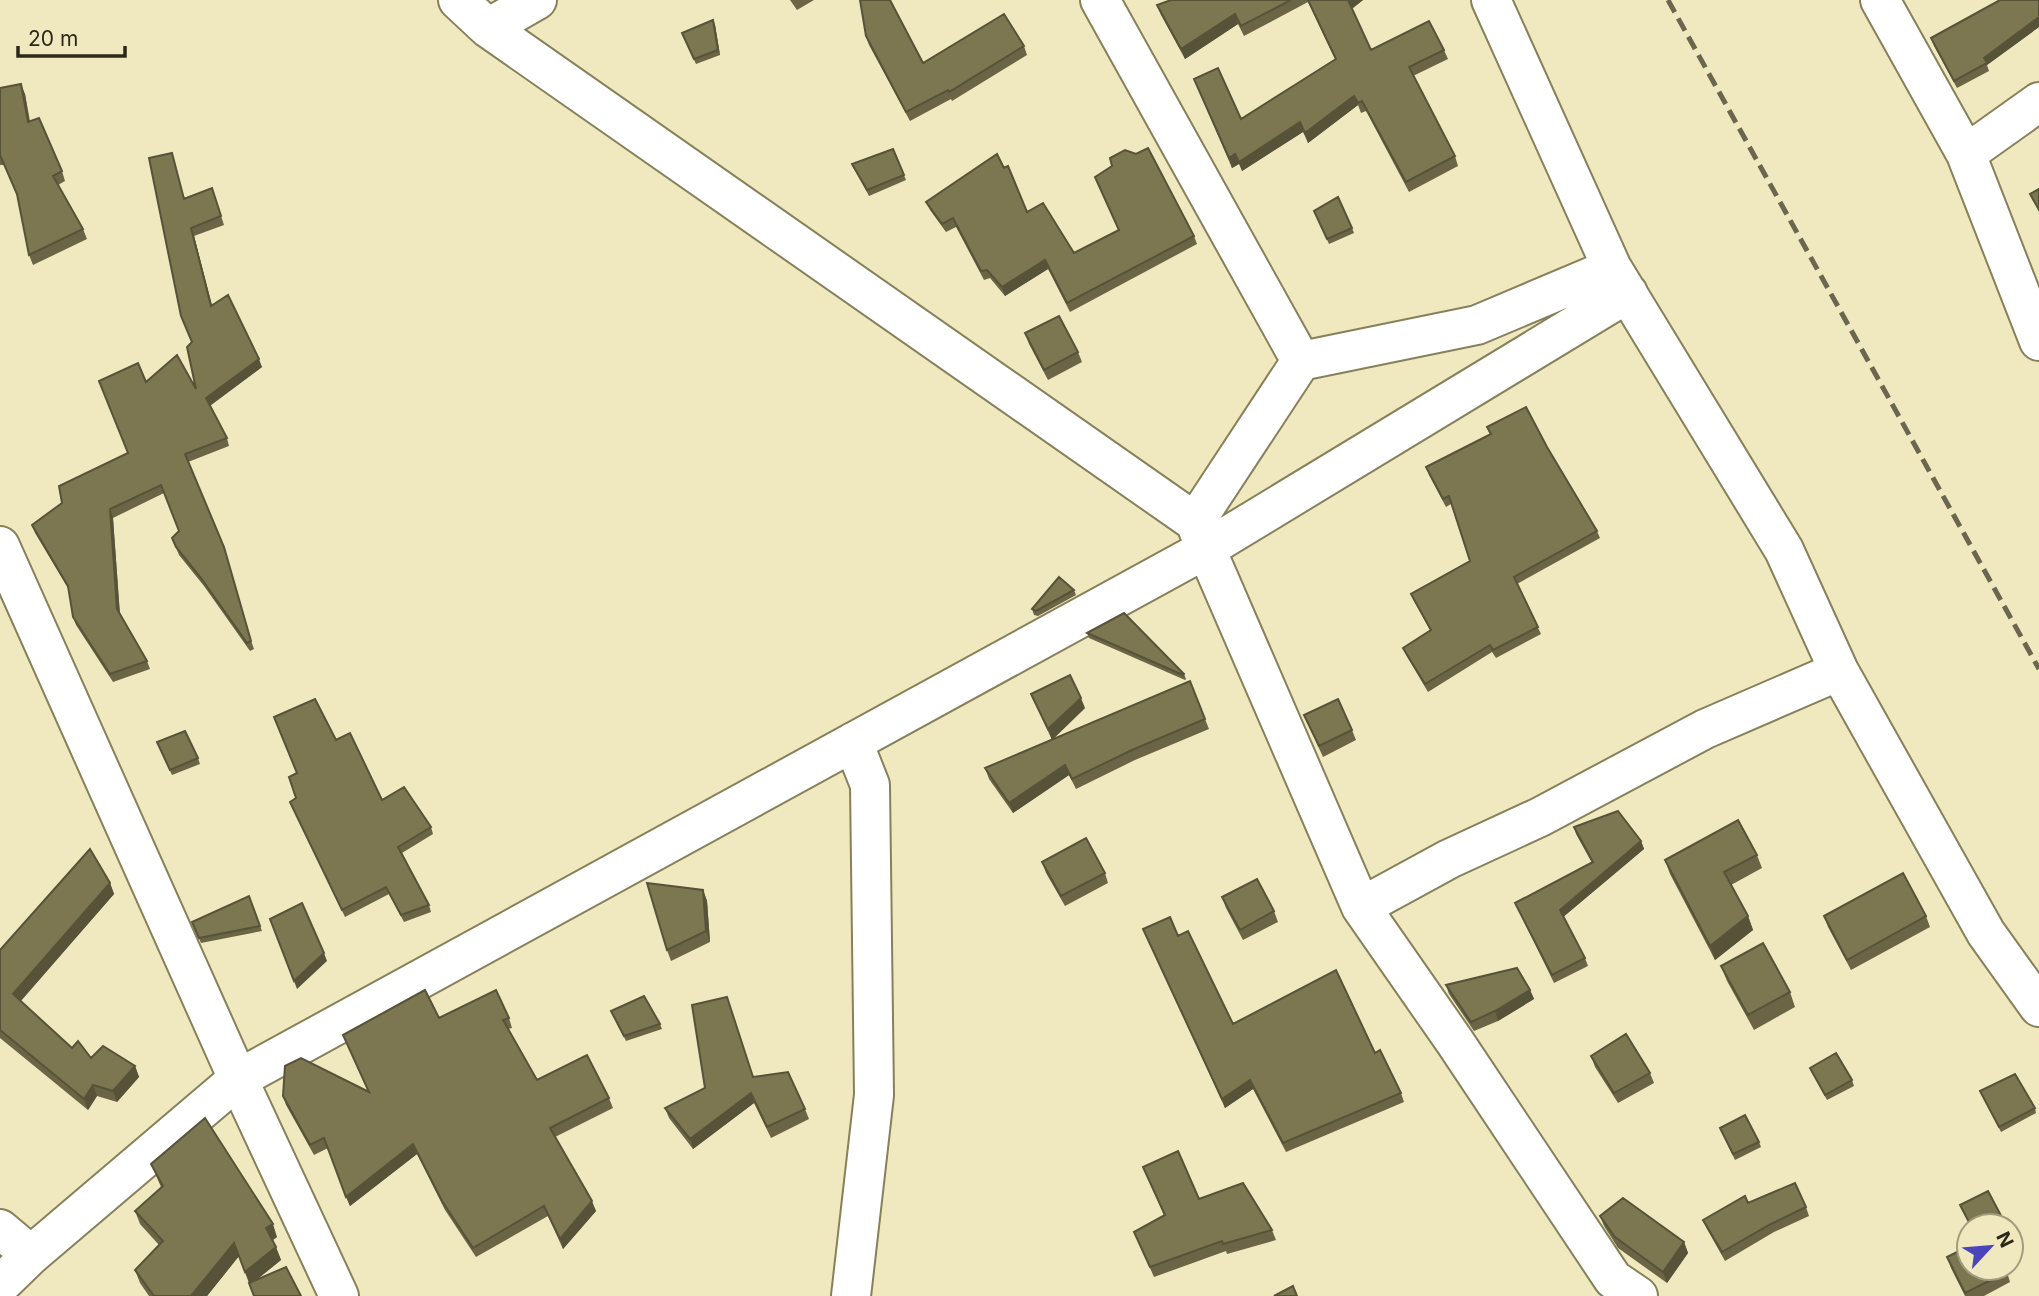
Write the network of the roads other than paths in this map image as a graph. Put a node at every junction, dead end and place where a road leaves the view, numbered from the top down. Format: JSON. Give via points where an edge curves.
{"nodes":[{"id":1,"x":457,"y":0,"type":"edge"},
{"id":2,"x":537,"y":0,"type":"edge"},
{"id":3,"x":1100,"y":0,"type":"edge"},
{"id":4,"x":1491,"y":0,"type":"edge"},
{"id":5,"x":1880,"y":0,"type":"edge"},
{"id":6,"x":488,"y":28,"type":"junction"},
{"id":7,"x":2039,"y":102,"type":"edge"},
{"id":8,"x":1966,"y":154,"type":"junction"},
{"id":9,"x":1620,"y":281,"type":"junction"},
{"id":10,"x":2039,"y":341,"type":"edge"},
{"id":11,"x":1301,"y":361,"type":"junction"},
{"id":12,"x":1201,"y":535,"type":"junction"},
{"id":13,"x":0,"y":546,"type":"edge"},
{"id":14,"x":1839,"y":671,"type":"junction"},
{"id":15,"x":853,"y":742,"type":"junction"},
{"id":16,"x":1361,"y":907,"type":"junction"},
{"id":17,"x":2039,"y":1007,"type":"edge"},
{"id":18,"x":238,"y":1079,"type":"junction"},
{"id":19,"x":0,"y":1229,"type":"edge"},
{"id":20,"x":31,"y":1255,"type":"junction"},
{"id":21,"x":0,"y":1285,"type":"edge"},
{"id":22,"x":339,"y":1296,"type":"edge"},
{"id":23,"x":851,"y":1296,"type":"edge"},
{"id":24,"x":1639,"y":1296,"type":"edge"}],
"edges":[{"from":1,"to":6,"type":"street"},
{"from":2,"to":6,"type":"street"},
{"from":3,"to":11,"type":"street"},
{"from":4,"to":9,"type":"street"},
{"from":5,"to":8,"type":"street"},
{"from":6,"to":12,"type":"street"},
{"from":7,"to":8,"type":"street"},
{"from":8,"to":10,"type":"street"},
{"from":9,"to":11,"type":"street","via":[[1476,325]]},
{"from":9,"to":12,"type":"street"},
{"from":9,"to":14,"type":"street","via":[[1784,550]]},
{"from":11,"to":12,"type":"street"},
{"from":12,"to":15,"type":"street"},
{"from":12,"to":16,"type":"street"},
{"from":13,"to":18,"type":"street"},
{"from":14,"to":16,"type":"street","via":[[1705,729]]},
{"from":14,"to":17,"type":"street","via":[[1986,933]]},
{"from":15,"to":18,"type":"street"},
{"from":15,"to":23,"type":"street","via":[[870,785],[874,1095]]},
{"from":16,"to":24,"type":"street","via":[[1613,1279]]},
{"from":18,"to":20,"type":"street"},
{"from":18,"to":22,"type":"street"},
{"from":19,"to":20,"type":"street"},
{"from":20,"to":21,"type":"street"}]}
